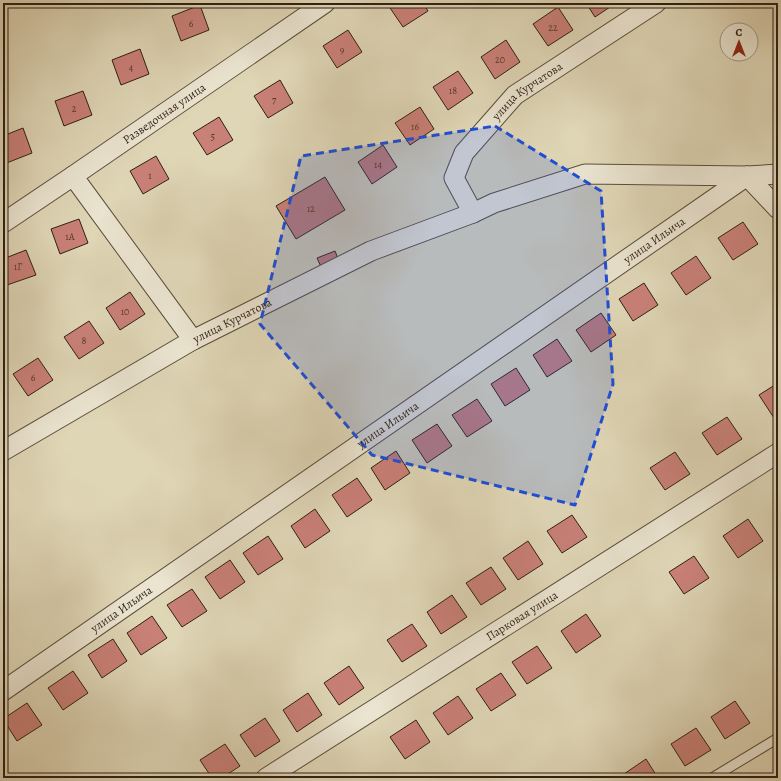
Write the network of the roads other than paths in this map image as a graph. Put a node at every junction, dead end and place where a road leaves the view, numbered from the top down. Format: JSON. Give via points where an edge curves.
{"nodes":[{"id":1,"x":325,"y":3,"type":"edge"},
{"id":2,"x":656,"y":3,"type":"edge"},
{"id":3,"x":778,"y":174,"type":"edge"},
{"id":4,"x":73,"y":176,"type":"junction"},
{"id":5,"x":747,"y":176,"type":"junction"},
{"id":6,"x":778,"y":209,"type":"edge"},
{"id":7,"x":473,"y":213,"type":"junction"},
{"id":8,"x":3,"y":222,"type":"edge"},
{"id":9,"x":193,"y":340,"type":"junction"},
{"id":10,"x":3,"y":451,"type":"edge"},
{"id":11,"x":778,"y":453,"type":"edge"},
{"id":12,"x":3,"y":691,"type":"edge"},
{"id":13,"x":778,"y":738,"type":"edge"},
{"id":14,"x":266,"y":778,"type":"edge"},
{"id":15,"x":712,"y":778,"type":"edge"}],
"edges":[{"from":1,"to":4,"type":"street","name":"Разведочная улица"},
{"from":2,"to":7,"type":"street","name":"улица Курчатова","via":[[515,95],[464,153],[454,178]]},
{"from":3,"to":5,"type":"street"},
{"from":4,"to":8,"type":"street","name":"Разведочная улица"},
{"from":4,"to":9,"type":"street"},
{"from":5,"to":6,"type":"street"},
{"from":5,"to":7,"type":"street","name":"улица Курчатова","via":[[585,174],[494,203]]},
{"from":5,"to":12,"type":"street","name":"улица Ильича"},
{"from":7,"to":9,"type":"street","name":"улица Курчатова","via":[[371,251]]},
{"from":9,"to":10,"type":"street","name":"улица Курчатова"},
{"from":11,"to":14,"type":"street","name":"Парковая улица"},
{"from":13,"to":15,"type":"lane"}]}
